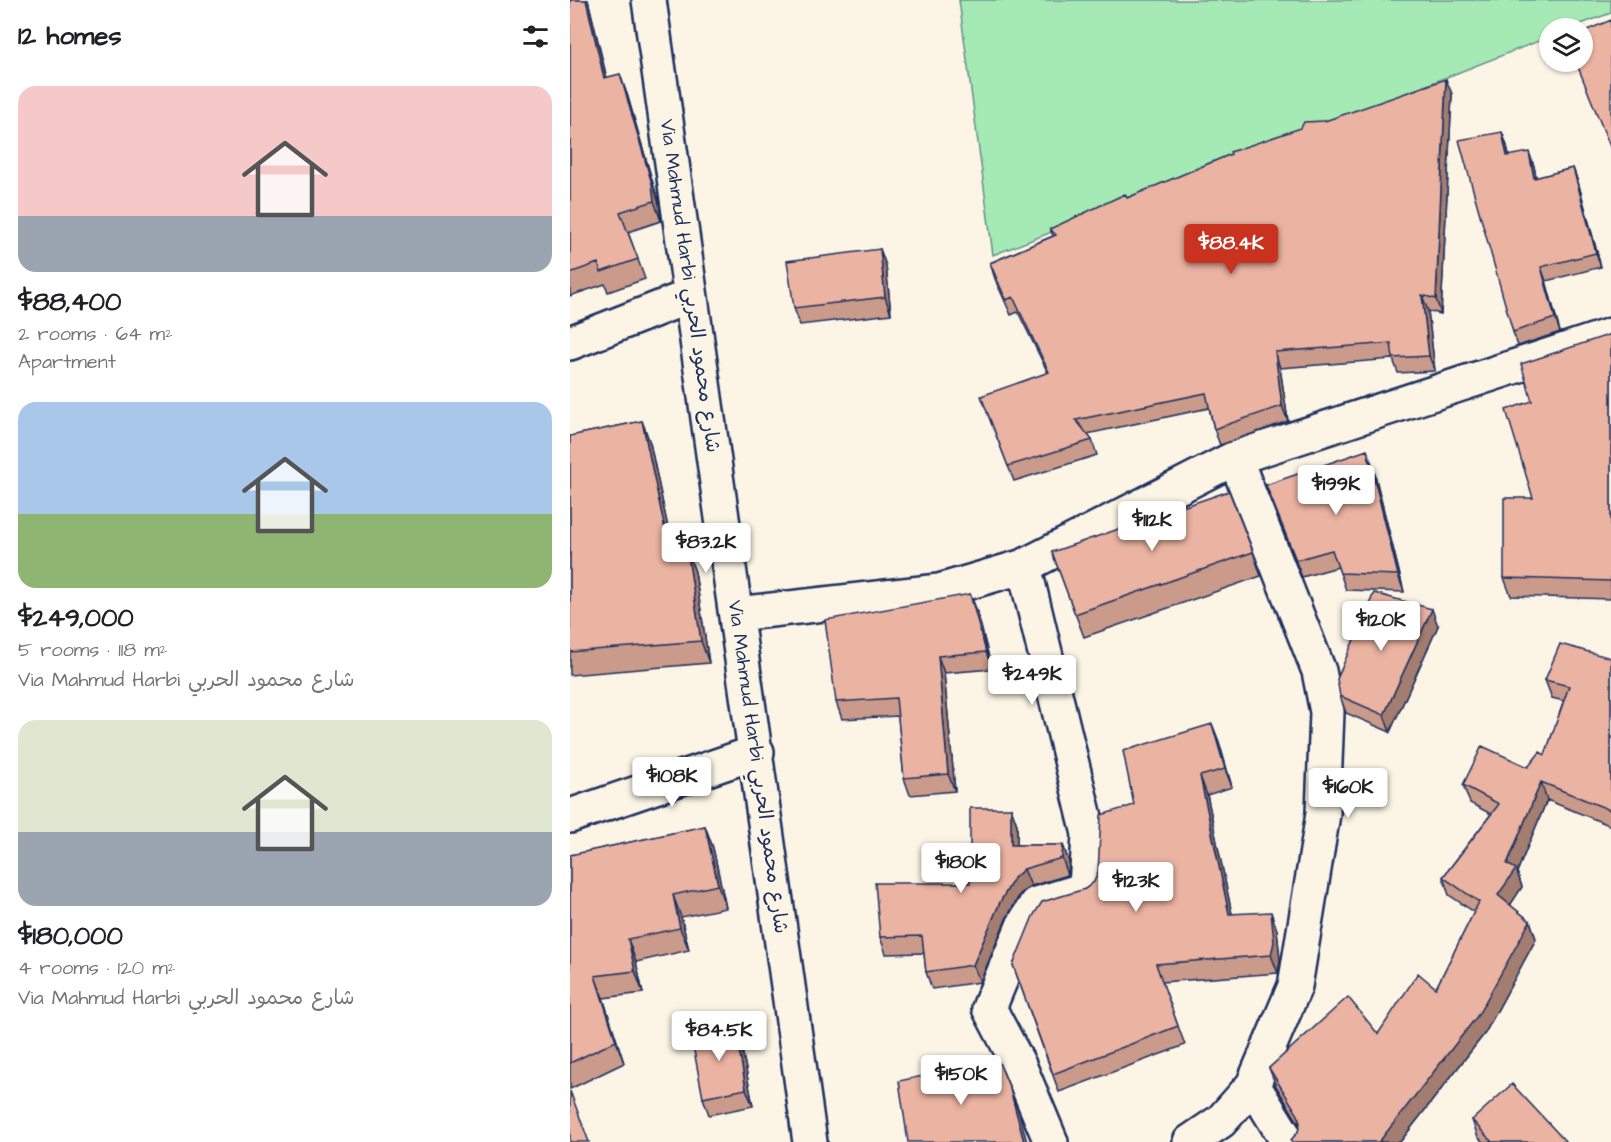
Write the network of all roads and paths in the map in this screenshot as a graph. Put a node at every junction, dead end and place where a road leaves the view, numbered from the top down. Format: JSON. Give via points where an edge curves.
{"nodes":[{"id":1,"x":649,"y":0,"type":"edge"},
{"id":2,"x":690,"y":296,"type":"junction"},
{"id":3,"x":1611,"y":335,"type":"edge"},
{"id":4,"x":570,"y":342,"type":"edge"},
{"id":5,"x":1235,"y":458,"type":"junction"},
{"id":6,"x":1024,"y":566,"type":"junction"},
{"id":7,"x":737,"y":614,"type":"junction"},
{"id":8,"x":757,"y":752,"type":"junction"},
{"id":9,"x":570,"y":816,"type":"edge"},
{"id":10,"x":1253,"y":1085,"type":"junction"},
{"id":11,"x":810,"y":1142,"type":"edge"},
{"id":12,"x":1051,"y":1142,"type":"edge"},
{"id":13,"x":1190,"y":1142,"type":"edge"},
{"id":14,"x":1288,"y":1142,"type":"edge"}],
"edges":[{"from":1,"to":2,"type":"street","name":"Via Mahmud Harbi شارع محمود الحربي"},
{"from":2,"to":4,"type":"street"},
{"from":2,"to":7,"type":"street","name":"Via Mahmud Harbi شارع محمود الحربي"},
{"from":3,"to":5,"type":"street"},
{"from":5,"to":6,"type":"street"},
{"from":5,"to":10,"type":"street","via":[[1319,671],[1327,712],[1323,814],[1294,986]]},
{"from":6,"to":7,"type":"street","via":[[939,591]]},
{"from":6,"to":12,"type":"street","via":[[1089,834],[1086,889],[1036,904],[989,1008],[1019,1065]]},
{"from":7,"to":8,"type":"street","name":"Via Mahmud Harbi شارع محمود الحربي"},
{"from":8,"to":9,"type":"street"},
{"from":8,"to":11,"type":"street","name":"Via Mahmud Harbi شارع محمود الحربي"},
{"from":10,"to":13,"type":"street","via":[[1221,1121]]},
{"from":10,"to":14,"type":"street"}]}
